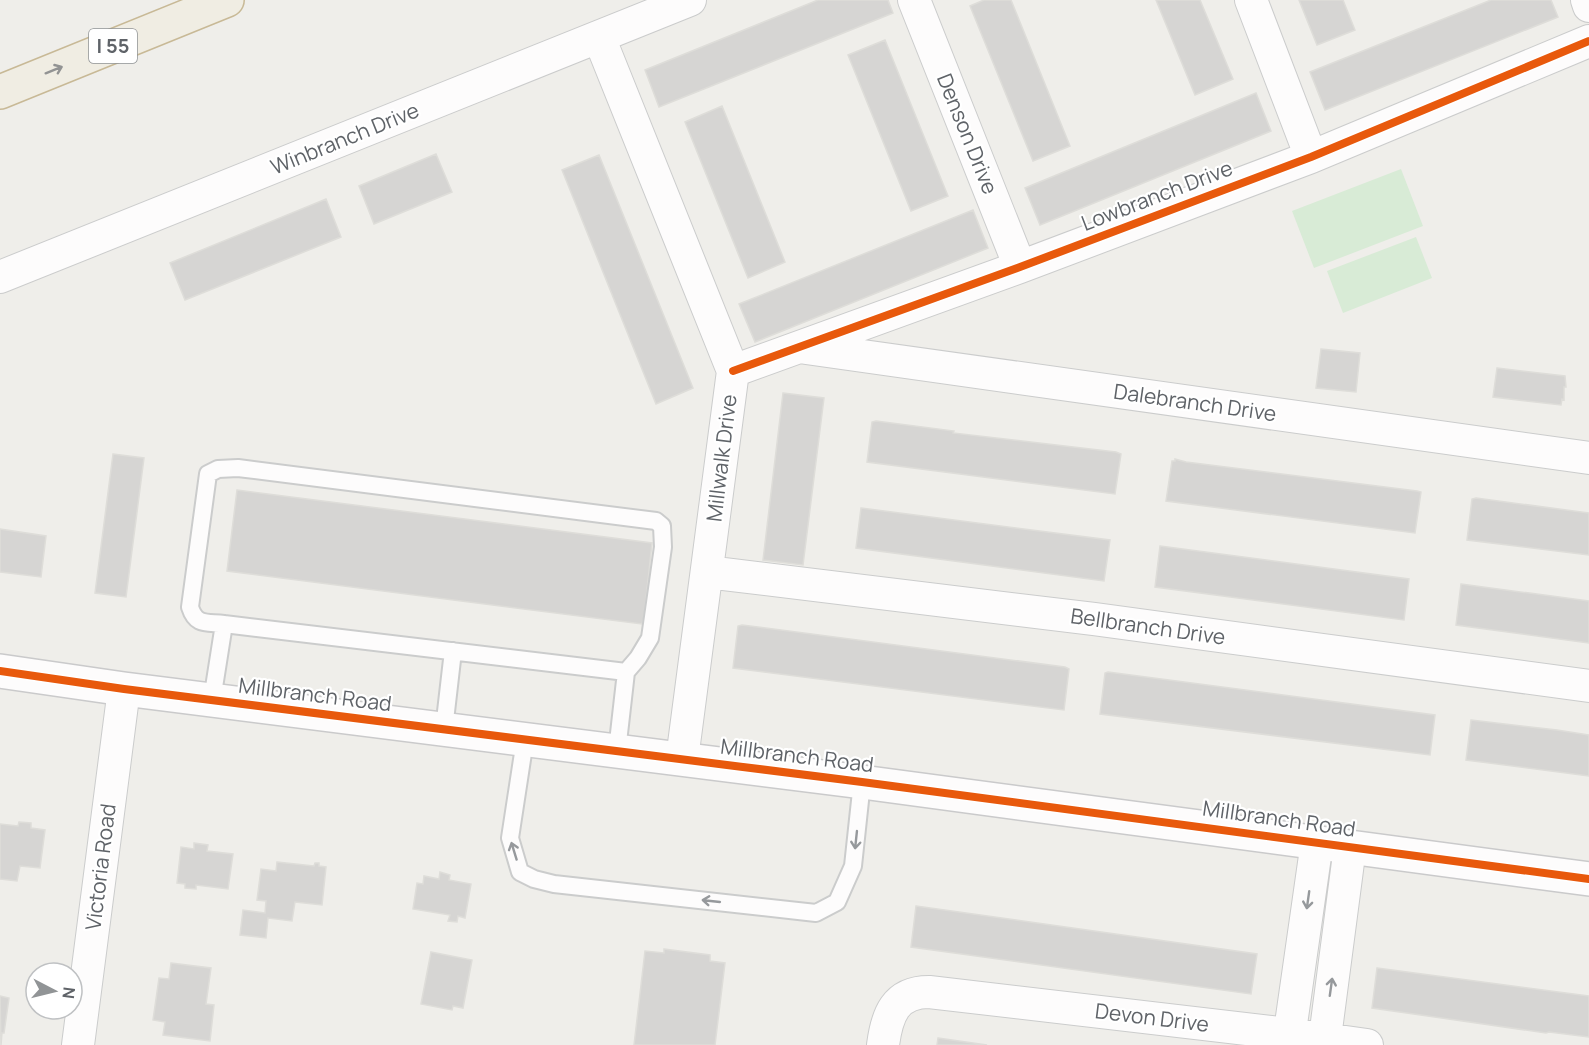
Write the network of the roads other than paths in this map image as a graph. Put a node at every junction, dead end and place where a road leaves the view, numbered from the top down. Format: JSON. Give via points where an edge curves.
{"nodes":[{"id":1,"x":227,"y":0,"type":"edge"},
{"id":2,"x":690,"y":0,"type":"edge"},
{"id":3,"x":914,"y":0,"type":"edge"},
{"id":4,"x":1251,"y":0,"type":"edge"},
{"id":5,"x":1587,"y":0,"type":"edge"},
{"id":6,"x":1589,"y":6,"type":"edge"},
{"id":7,"x":598,"y":37,"type":"junction"},
{"id":8,"x":1589,"y":41,"type":"edge"},
{"id":9,"x":0,"y":92,"type":"edge"},
{"id":10,"x":1311,"y":157,"type":"junction"},
{"id":11,"x":1020,"y":267,"type":"junction"},
{"id":12,"x":0,"y":277,"type":"edge"},
{"id":13,"x":802,"y":348,"type":"junction"},
{"id":14,"x":733,"y":371,"type":"junction"},
{"id":15,"x":1589,"y":458,"type":"edge"},
{"id":16,"x":707,"y":572,"type":"junction"},
{"id":17,"x":224,"y":624,"type":"junction"},
{"id":18,"x":453,"y":651,"type":"junction"},
{"id":19,"x":0,"y":671,"type":"edge"},
{"id":20,"x":626,"y":672,"type":"junction"},
{"id":21,"x":1589,"y":686,"type":"edge"},
{"id":22,"x":124,"y":689,"type":"junction"},
{"id":23,"x":212,"y":700,"type":"junction"},
{"id":24,"x":444,"y":729,"type":"junction"},
{"id":25,"x":525,"y":740,"type":"junction"},
{"id":26,"x":617,"y":751,"type":"junction"},
{"id":27,"x":681,"y":759,"type":"junction"},
{"id":28,"x":862,"y":782,"type":"junction"},
{"id":29,"x":1317,"y":842,"type":"junction"},
{"id":30,"x":1350,"y":847,"type":"junction"},
{"id":31,"x":1589,"y":879,"type":"edge"},
{"id":32,"x":1289,"y":1040,"type":"edge"},
{"id":33,"x":1324,"y":1042,"type":"edge"},
{"id":34,"x":78,"y":1045,"type":"edge"},
{"id":35,"x":883,"y":1045,"type":"edge"},
{"id":36,"x":1366,"y":1045,"type":"edge"}],
"edges":[{"from":9,"to":1,"type":"highway","number":"I 55","one_way":true},
{"from":2,"to":7,"type":"street","name":"Winbranch Drive"},
{"from":3,"to":11,"type":"street","name":"Denson Drive"},
{"from":4,"to":10,"type":"street"},
{"from":5,"to":6,"type":"street"},
{"from":7,"to":12,"type":"street","name":"Winbranch Drive"},
{"from":7,"to":14,"type":"street","name":"Millwalk Drive"},
{"from":8,"to":10,"type":"street","name":"Lowbranch Drive"},
{"from":10,"to":11,"type":"street","name":"Lowbranch Drive"},
{"from":11,"to":13,"type":"street","name":"Lowbranch Drive"},
{"from":13,"to":14,"type":"street","name":"Lowbranch Drive"},
{"from":13,"to":15,"type":"street","name":"Dalebranch Drive"},
{"from":14,"to":16,"type":"street","name":"Millwalk Drive"},
{"from":16,"to":21,"type":"street","name":"Bellbranch Drive"},
{"from":16,"to":27,"type":"street","name":"Millwalk Drive"},
{"from":17,"to":18,"type":"lane"},
{"from":17,"to":20,"type":"lane","via":[[198,621],[190,607],[208,474],[238,468],[656,521],[662,526],[663,546],[650,638]]},
{"from":17,"to":23,"type":"lane"},
{"from":18,"to":20,"type":"lane"},
{"from":18,"to":24,"type":"lane"},
{"from":19,"to":22,"type":"main road","name":"Millbranch Road"},
{"from":20,"to":26,"type":"lane"},
{"from":22,"to":23,"type":"main road","name":"Millbranch Road"},
{"from":22,"to":34,"type":"street","name":"Victoria Road"},
{"from":23,"to":24,"type":"main road","name":"Millbranch Road"},
{"from":24,"to":25,"type":"main road","name":"Millbranch Road"},
{"from":25,"to":26,"type":"main road","name":"Millbranch Road"},
{"from":28,"to":25,"type":"lane","one_way":true,"via":[[853,866],[837,902],[816,913],[554,884],[520,872],[510,838]]},
{"from":26,"to":27,"type":"main road","name":"Millbranch Road"},
{"from":27,"to":28,"type":"main road","name":"Millbranch Road"},
{"from":28,"to":29,"type":"main road","name":"Millbranch Road"},
{"from":29,"to":30,"type":"main road","name":"Millbranch Road"},
{"from":29,"to":32,"type":"street","one_way":true},
{"from":30,"to":31,"type":"main road","name":"Millbranch Road"},
{"from":33,"to":30,"type":"street","one_way":true},
{"from":32,"to":33,"type":"street","name":"Devon Drive"},
{"from":32,"to":35,"type":"street","name":"Devon Drive","via":[[921,992],[894,1006]]},
{"from":33,"to":36,"type":"street","name":"Devon Drive"}]}
